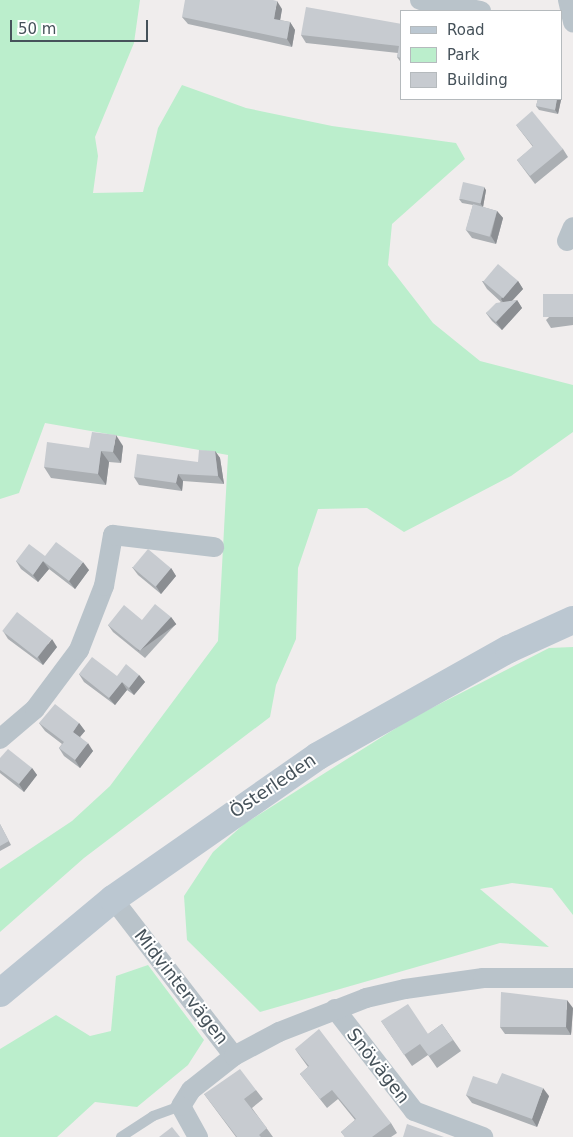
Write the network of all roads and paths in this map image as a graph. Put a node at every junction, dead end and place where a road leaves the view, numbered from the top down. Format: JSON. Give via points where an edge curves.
{"nodes":[{"id":1,"x":420,"y":0,"type":"edge"},
{"id":2,"x":568,"y":0,"type":"edge"},
{"id":3,"x":475,"y":10,"type":"edge"},
{"id":4,"x":573,"y":22,"type":"edge"},
{"id":5,"x":214,"y":548,"type":"dead end"},
{"id":6,"x":573,"y":620,"type":"edge"},
{"id":7,"x":0,"y":739,"type":"edge"},
{"id":8,"x":113,"y":899,"type":"junction"},
{"id":9,"x":573,"y":978,"type":"edge"},
{"id":10,"x":0,"y":993,"type":"edge"},
{"id":11,"x":335,"y":1009,"type":"junction"},
{"id":12,"x":234,"y":1056,"type":"junction"},
{"id":13,"x":181,"y":1106,"type":"junction"},
{"id":14,"x":121,"y":1137,"type":"edge"},
{"id":15,"x":198,"y":1137,"type":"edge"},
{"id":16,"x":483,"y":1137,"type":"edge"}],
"edges":[{"from":1,"to":3,"type":"street"},
{"from":2,"to":4,"type":"street"},
{"from":5,"to":7,"type":"street","via":[[113,535],[104,586],[79,650],[36,709]]},
{"from":6,"to":8,"type":"main road","name":"Österleden","via":[[509,649],[318,756]]},
{"from":8,"to":10,"type":"main road","name":"Österleden"},
{"from":8,"to":12,"type":"street","name":"Midvintervägen"},
{"from":9,"to":11,"type":"street","name":"Midvintervägen","via":[[447,982]]},
{"from":11,"to":12,"type":"street","name":"Midvintervägen"},
{"from":11,"to":16,"type":"street","name":"Snövägen","via":[[414,1111]]},
{"from":12,"to":13,"type":"street","via":[[191,1090]]},
{"from":13,"to":14,"type":"lane","via":[[153,1116]]},
{"from":13,"to":15,"type":"street"}]}
